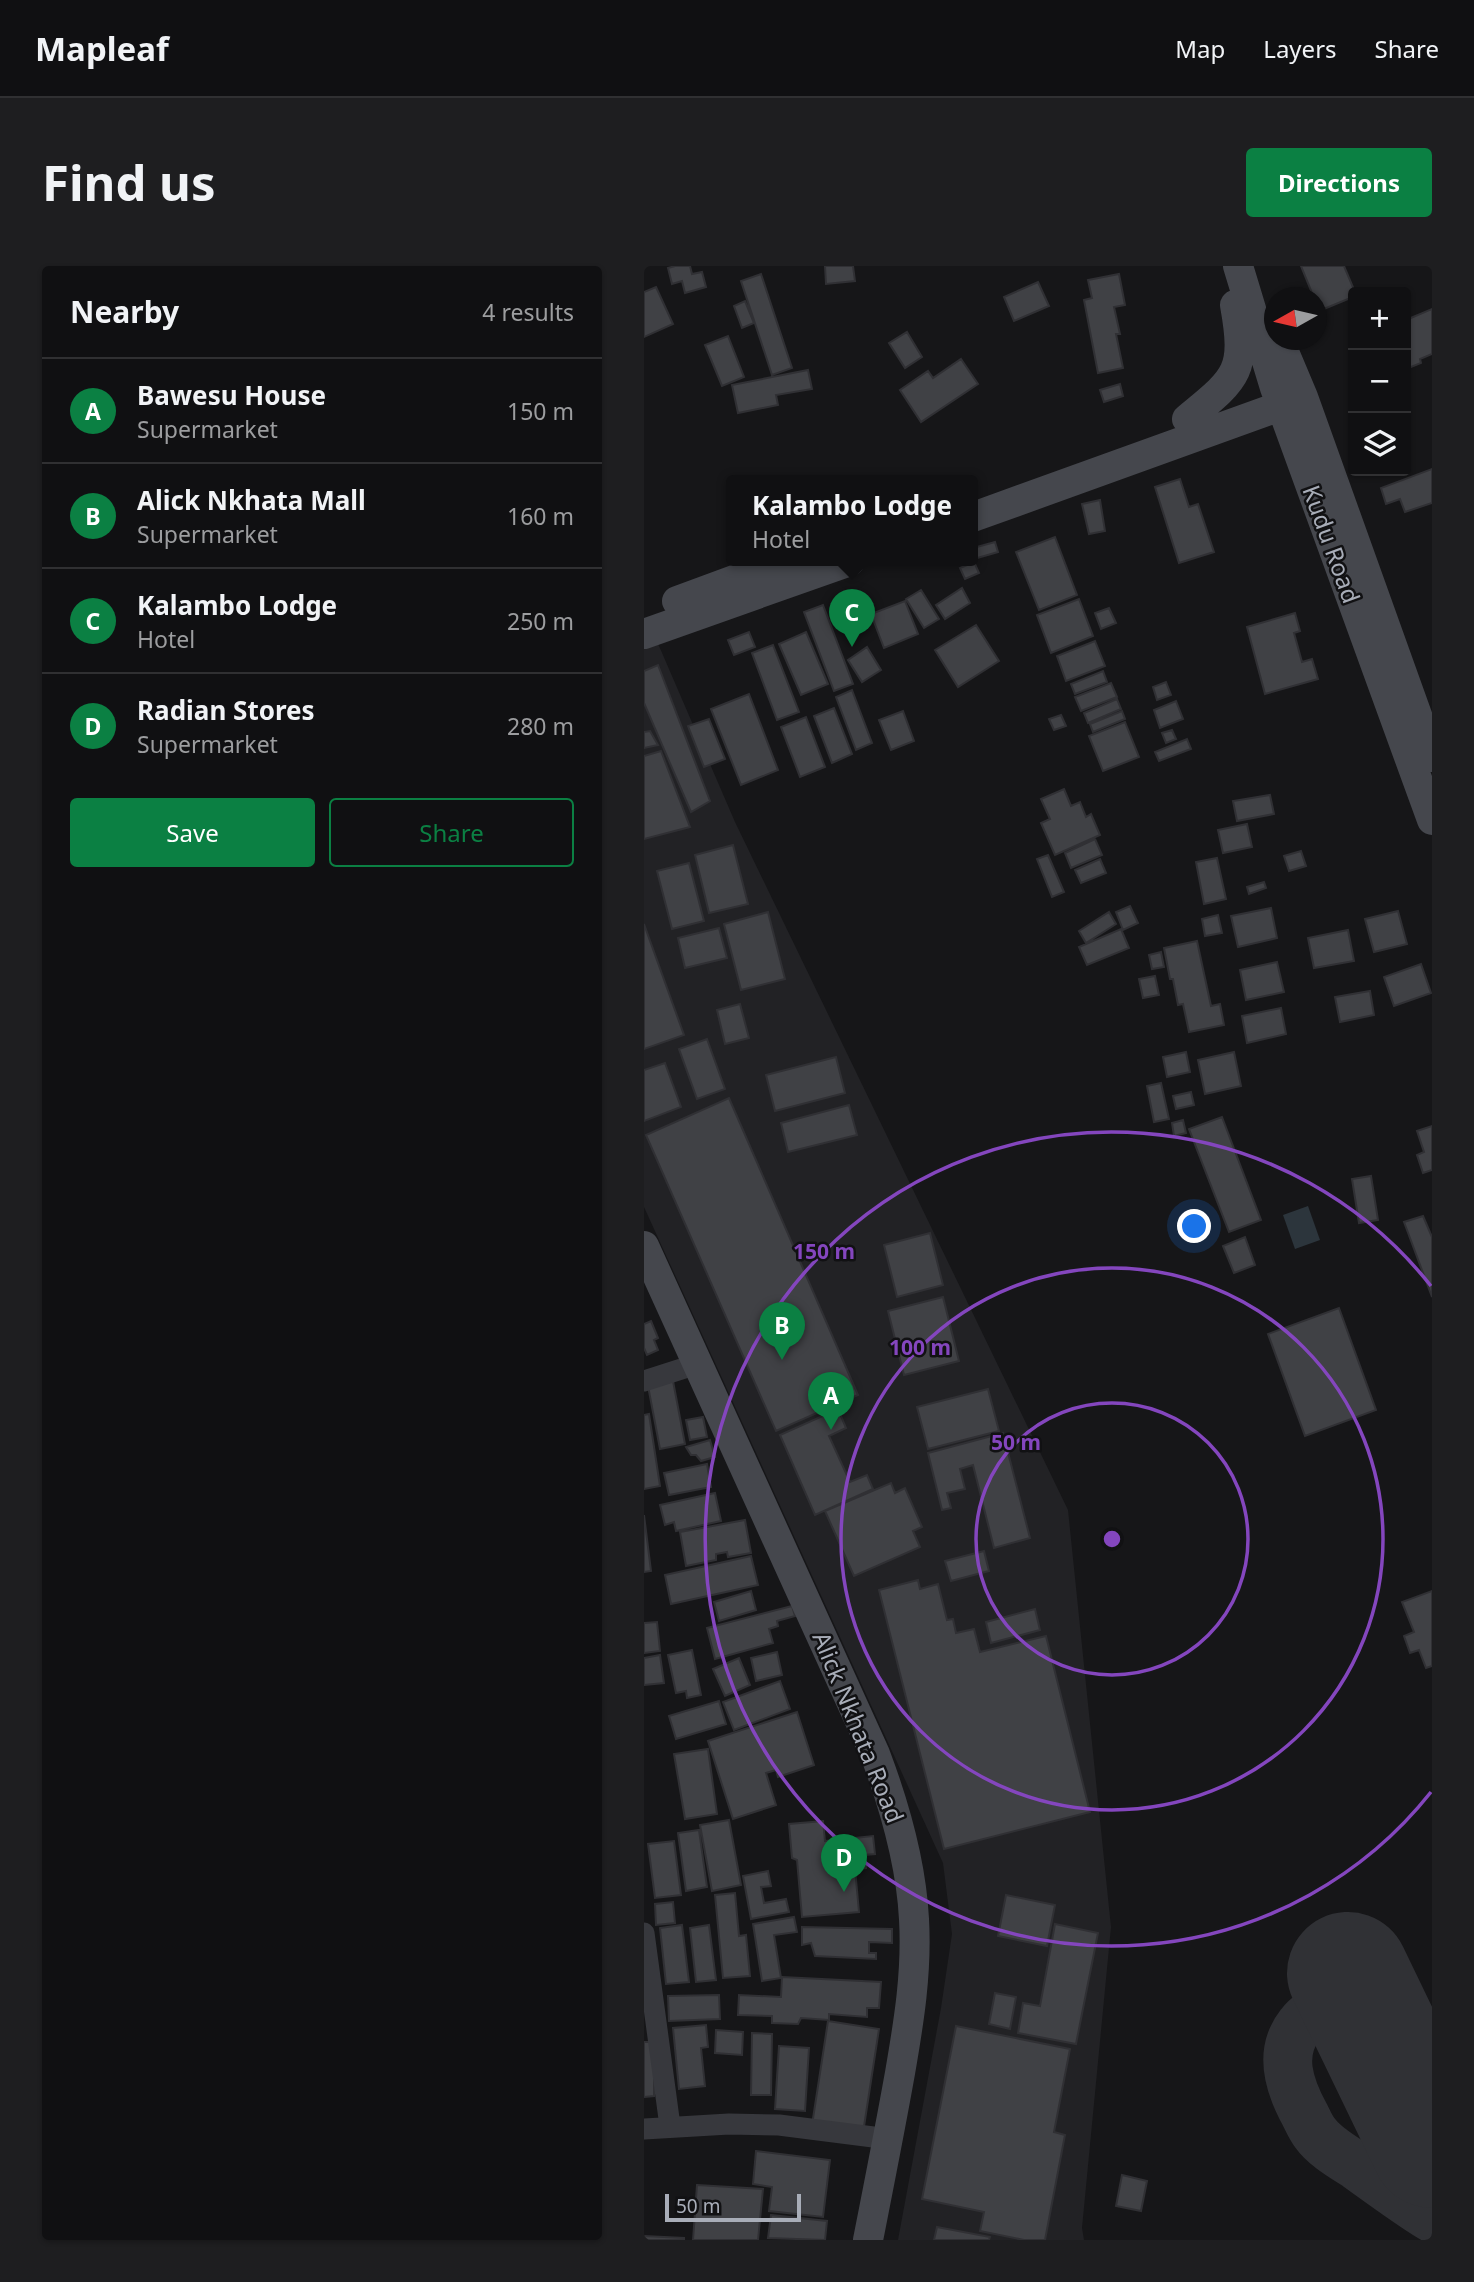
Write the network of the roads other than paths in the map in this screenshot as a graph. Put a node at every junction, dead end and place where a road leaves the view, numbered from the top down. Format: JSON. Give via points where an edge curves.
{"nodes":[{"id":1,"x":1228,"y":266,"type":"edge"},
{"id":2,"x":1238,"y":266,"type":"edge"},
{"id":3,"x":1247,"y":266,"type":"edge"},
{"id":4,"x":1264,"y":305,"type":"edge"},
{"id":5,"x":1281,"y":350,"type":"edge"},
{"id":6,"x":1289,"y":393,"type":"junction"},
{"id":7,"x":1187,"y":419,"type":"junction"},
{"id":8,"x":978,"y":493,"type":"edge"},
{"id":9,"x":978,"y":515,"type":"edge"},
{"id":10,"x":772,"y":566,"type":"edge"},
{"id":11,"x":835,"y":566,"type":"edge"},
{"id":12,"x":644,"y":613,"type":"edge"},
{"id":13,"x":644,"y":634,"type":"edge"},
{"id":14,"x":1432,"y":757,"type":"edge"},
{"id":15,"x":1432,"y":820,"type":"edge"},
{"id":16,"x":644,"y":1246,"type":"edge"},
{"id":17,"x":697,"y":1364,"type":"junction"},
{"id":18,"x":644,"y":1381,"type":"edge"},
{"id":19,"x":644,"y":1933,"type":"edge"},
{"id":20,"x":651,"y":2032,"type":"edge"},
{"id":21,"x":670,"y":2126,"type":"junction"},
{"id":22,"x":644,"y":2129,"type":"edge"},
{"id":23,"x":889,"y":2139,"type":"junction"},
{"id":24,"x":868,"y":2240,"type":"edge"}],
"edges":[{"from":1,"to":7,"type":"main road","via":[[1240,334],[1239,363],[1224,388]]},
{"from":2,"to":6,"type":"main road","name":"Kudu Road"},
{"from":3,"to":4,"type":"main road"},
{"from":5,"to":6,"type":"main road","name":"Kudu Road"},
{"from":6,"to":7,"type":"main road"},
{"from":6,"to":9,"type":"main road"},
{"from":6,"to":14,"type":"main road","name":"Kudu Road"},
{"from":6,"to":15,"type":"main road","name":"Kudu Road"},
{"from":7,"to":8,"type":"main road"},
{"from":10,"to":12,"type":"main road"},
{"from":11,"to":13,"type":"main road"},
{"from":16,"to":17,"type":"main road","name":"Alick Nkhata Road"},
{"from":17,"to":18,"type":"street"},
{"from":17,"to":23,"type":"main road","name":"Alick Nkhata Road","via":[[875,1754],[900,1829],[911,1884],[915,1954],[909,2027]]},
{"from":19,"to":20,"type":"street"},
{"from":20,"to":21,"type":"street"},
{"from":21,"to":22,"type":"street"},
{"from":21,"to":23,"type":"street","via":[[779,2124]]},
{"from":23,"to":24,"type":"main road","name":"Alick Nkhata Road"}]}
